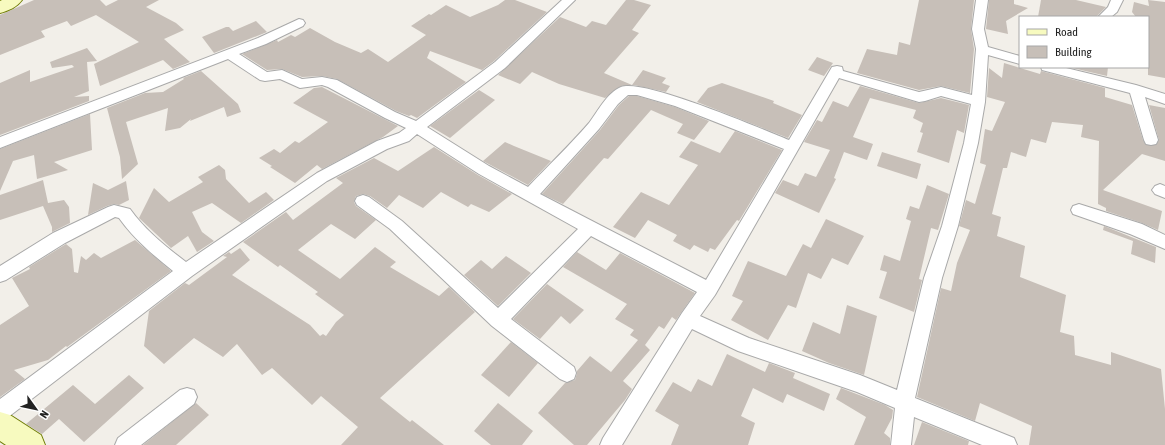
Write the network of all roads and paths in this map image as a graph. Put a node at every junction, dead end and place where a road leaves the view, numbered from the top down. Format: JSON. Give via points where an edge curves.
{"nodes":[{"id":1,"x":14,"y":0,"type":"edge"},
{"id":2,"x":569,"y":0,"type":"edge"},
{"id":3,"x":982,"y":0,"type":"edge"},
{"id":4,"x":1117,"y":0,"type":"edge"},
{"id":5,"x":0,"y":8,"type":"edge"},
{"id":6,"x":1105,"y":16,"type":"edge"},
{"id":7,"x":300,"y":23,"type":"dead end"},
{"id":8,"x":982,"y":49,"type":"junction"},
{"id":9,"x":230,"y":54,"type":"junction"},
{"id":10,"x":1019,"y":60,"type":"edge"},
{"id":11,"x":1054,"y":68,"type":"edge"},
{"id":12,"x":1082,"y":72,"type":"edge"},
{"id":13,"x":1136,"y":89,"type":"junction"},
{"id":14,"x":1165,"y":99,"type":"edge"},
{"id":15,"x":978,"y":102,"type":"junction"},
{"id":16,"x":416,"y":127,"type":"junction"},
{"id":17,"x":1151,"y":140,"type":"dead end"},
{"id":18,"x":0,"y":143,"type":"edge"},
{"id":19,"x":793,"y":147,"type":"junction"},
{"id":20,"x":530,"y":196,"type":"junction"},
{"id":21,"x":363,"y":201,"type":"dead end"},
{"id":22,"x":1079,"y":210,"type":"dead end"},
{"id":23,"x":589,"y":228,"type":"junction"},
{"id":24,"x":1165,"y":242,"type":"edge"},
{"id":25,"x":186,"y":271,"type":"junction"},
{"id":26,"x":0,"y":275,"type":"edge"},
{"id":27,"x":709,"y":290,"type":"junction"},
{"id":28,"x":498,"y":320,"type":"junction"},
{"id":29,"x":688,"y":320,"type":"junction"},
{"id":30,"x":567,"y":373,"type":"dead end"},
{"id":31,"x":187,"y":396,"type":"dead end"},
{"id":32,"x":905,"y":404,"type":"junction"},
{"id":33,"x":0,"y":411,"type":"edge"},
{"id":34,"x":0,"y":425,"type":"edge"},
{"id":35,"x":31,"y":445,"type":"edge"},
{"id":36,"x":125,"y":445,"type":"edge"},
{"id":37,"x":610,"y":445,"type":"edge"},
{"id":38,"x":901,"y":445,"type":"edge"},
{"id":39,"x":1007,"y":445,"type":"edge"}],
"edges":[{"from":1,"to":5,"type":"main road"},
{"from":2,"to":16,"type":"street","via":[[500,65]]},
{"from":3,"to":8,"type":"street","via":[[978,29]]},
{"from":4,"to":6,"type":"street"},
{"from":7,"to":9,"type":"street"},
{"from":8,"to":10,"type":"street"},
{"from":8,"to":15,"type":"street"},
{"from":9,"to":16,"type":"street","via":[[265,77],[282,74],[300,84],[328,82]]},
{"from":9,"to":18,"type":"street"},
{"from":11,"to":12,"type":"street"},
{"from":12,"to":13,"type":"street"},
{"from":13,"to":14,"type":"street"},
{"from":13,"to":17,"type":"street"},
{"from":15,"to":19,"type":"street","via":[[944,92],[936,92],[930,97],[919,96],[837,71]]},
{"from":15,"to":32,"type":"street","via":[[971,143],[950,226],[933,278]]},
{"from":16,"to":20,"type":"street"},
{"from":16,"to":25,"type":"street","via":[[404,137],[382,145],[322,177]]},
{"from":19,"to":20,"type":"street","via":[[676,102],[631,89],[616,98],[595,125]]},
{"from":19,"to":27,"type":"street"},
{"from":20,"to":23,"type":"street"},
{"from":21,"to":28,"type":"street","via":[[396,225]]},
{"from":22,"to":24,"type":"street","via":[[1136,229]]},
{"from":23,"to":27,"type":"street"},
{"from":23,"to":28,"type":"street"},
{"from":25,"to":26,"type":"street","via":[[156,248],[134,227],[124,213],[114,211],[59,238]]},
{"from":25,"to":33,"type":"street"},
{"from":27,"to":29,"type":"street"},
{"from":28,"to":30,"type":"street"},
{"from":29,"to":32,"type":"street","via":[[745,345],[860,384]]},
{"from":29,"to":37,"type":"street"},
{"from":31,"to":36,"type":"street"},
{"from":32,"to":38,"type":"street"},
{"from":32,"to":39,"type":"street"},
{"from":34,"to":35,"type":"main road"}]}
